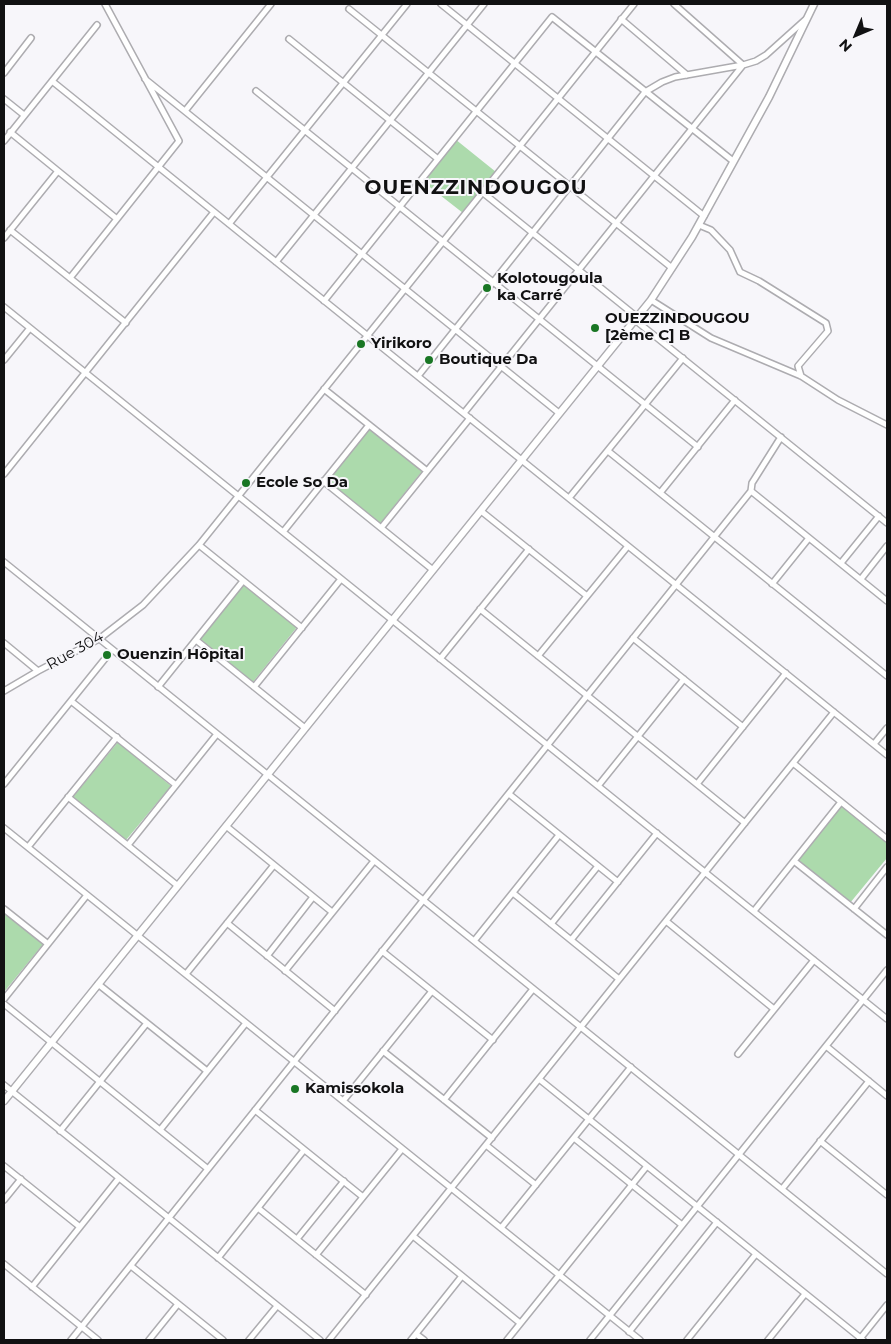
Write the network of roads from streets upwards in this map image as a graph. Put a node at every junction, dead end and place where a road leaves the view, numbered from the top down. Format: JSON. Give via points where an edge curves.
{"nodes":[{"id":1,"x":105,"y":4,"type":"edge"},
{"id":2,"x":271,"y":4,"type":"edge"},
{"id":3,"x":407,"y":4,"type":"edge"},
{"id":4,"x":441,"y":4,"type":"edge"},
{"id":5,"x":484,"y":4,"type":"edge"},
{"id":6,"x":634,"y":4,"type":"edge"},
{"id":7,"x":674,"y":4,"type":"edge"},
{"id":8,"x":814,"y":4,"type":"edge"},
{"id":9,"x":350,"y":8,"type":"dead end"},
{"id":10,"x":621,"y":19,"type":"junction"},
{"id":11,"x":805,"y":20,"type":"junction"},
{"id":12,"x":97,"y":25,"type":"dead end"},
{"id":13,"x":467,"y":25,"type":"junction"},
{"id":14,"x":382,"y":35,"type":"junction"},
{"id":15,"x":31,"y":38,"type":"dead end"},
{"id":16,"x":289,"y":39,"type":"dead end"},
{"id":17,"x":595,"y":52,"type":"junction"},
{"id":18,"x":515,"y":63,"type":"junction"},
{"id":19,"x":743,"y":65,"type":"junction"},
{"id":20,"x":429,"y":72,"type":"junction"},
{"id":21,"x":4,"y":73,"type":"edge"},
{"id":22,"x":687,"y":75,"type":"junction"},
{"id":23,"x":145,"y":79,"type":"junction"},
{"id":24,"x":52,"y":81,"type":"junction"},
{"id":25,"x":343,"y":83,"type":"junction"},
{"id":26,"x":256,"y":91,"type":"dead end"},
{"id":27,"x":645,"y":92,"type":"junction"},
{"id":28,"x":4,"y":98,"type":"edge"},
{"id":29,"x":558,"y":98,"type":"junction"},
{"id":30,"x":185,"y":111,"type":"junction"},
{"id":31,"x":476,"y":111,"type":"junction"},
{"id":32,"x":24,"y":115,"type":"junction"},
{"id":33,"x":390,"y":121,"type":"junction"},
{"id":34,"x":692,"y":129,"type":"junction"},
{"id":35,"x":305,"y":130,"type":"junction"},
{"id":36,"x":10,"y":132,"type":"junction"},
{"id":37,"x":608,"y":138,"type":"junction"},
{"id":38,"x":4,"y":140,"type":"edge"},
{"id":39,"x":520,"y":146,"type":"junction"},
{"id":40,"x":438,"y":159,"type":"junction"},
{"id":41,"x":732,"y":161,"type":"junction"},
{"id":42,"x":158,"y":167,"type":"junction"},
{"id":43,"x":352,"y":168,"type":"junction"},
{"id":44,"x":58,"y":171,"type":"junction"},
{"id":45,"x":654,"y":176,"type":"junction"},
{"id":46,"x":267,"y":177,"type":"junction"},
{"id":47,"x":570,"y":186,"type":"junction"},
{"id":48,"x":482,"y":192,"type":"junction"},
{"id":49,"x":400,"y":206,"type":"junction"},
{"id":50,"x":214,"y":212,"type":"junction"},
{"id":51,"x":314,"y":215,"type":"junction"},
{"id":52,"x":704,"y":216,"type":"junction"},
{"id":53,"x":117,"y":219,"type":"junction"},
{"id":54,"x":229,"y":224,"type":"junction"},
{"id":55,"x":616,"y":224,"type":"junction"},
{"id":56,"x":699,"y":225,"type":"junction"},
{"id":57,"x":10,"y":230,"type":"junction"},
{"id":58,"x":532,"y":233,"type":"junction"},
{"id":59,"x":4,"y":238,"type":"edge"},
{"id":60,"x":443,"y":241,"type":"junction"},
{"id":61,"x":362,"y":254,"type":"junction"},
{"id":62,"x":276,"y":262,"type":"junction"},
{"id":63,"x":672,"y":268,"type":"junction"},
{"id":64,"x":579,"y":270,"type":"junction"},
{"id":65,"x":70,"y":278,"type":"junction"},
{"id":66,"x":493,"y":282,"type":"junction"},
{"id":67,"x":405,"y":288,"type":"junction"},
{"id":68,"x":651,"y":300,"type":"junction"},
{"id":69,"x":324,"y":301,"type":"junction"},
{"id":70,"x":4,"y":307,"type":"edge"},
{"id":71,"x":636,"y":318,"type":"junction"},
{"id":72,"x":539,"y":319,"type":"junction"},
{"id":73,"x":126,"y":323,"type":"junction"},
{"id":74,"x":30,"y":328,"type":"junction"},
{"id":75,"x":455,"y":329,"type":"junction"},
{"id":76,"x":367,"y":336,"type":"junction"},
{"id":77,"x":682,"y":358,"type":"junction"},
{"id":78,"x":4,"y":360,"type":"edge"},
{"id":79,"x":501,"y":366,"type":"junction"},
{"id":80,"x":598,"y":366,"type":"junction"},
{"id":81,"x":86,"y":373,"type":"junction"},
{"id":82,"x":418,"y":376,"type":"junction"},
{"id":83,"x":801,"y":376,"type":"junction"},
{"id":84,"x":324,"y":389,"type":"junction"},
{"id":85,"x":735,"y":400,"type":"junction"},
{"id":86,"x":645,"y":404,"type":"junction"},
{"id":87,"x":464,"y":413,"type":"junction"},
{"id":88,"x":560,"y":413,"type":"junction"},
{"id":89,"x":470,"y":418,"type":"junction"},
{"id":90,"x":369,"y":424,"type":"junction"},
{"id":91,"x":887,"y":425,"type":"edge"},
{"id":92,"x":781,"y":437,"type":"junction"},
{"id":93,"x":698,"y":447,"type":"junction"},
{"id":94,"x":608,"y":451,"type":"junction"},
{"id":95,"x":522,"y":460,"type":"junction"},
{"id":96,"x":427,"y":471,"type":"junction"},
{"id":97,"x":4,"y":474,"type":"edge"},
{"id":98,"x":323,"y":482,"type":"junction"},
{"id":99,"x":751,"y":491,"type":"junction"},
{"id":100,"x":660,"y":493,"type":"junction"},
{"id":101,"x":238,"y":496,"type":"junction"},
{"id":102,"x":569,"y":498,"type":"junction"},
{"id":103,"x":481,"y":511,"type":"junction"},
{"id":104,"x":879,"y":516,"type":"junction"},
{"id":105,"x":887,"y":523,"type":"edge"},
{"id":106,"x":381,"y":528,"type":"junction"},
{"id":107,"x":283,"y":532,"type":"junction"},
{"id":108,"x":714,"y":537,"type":"junction"},
{"id":109,"x":809,"y":538,"type":"junction"},
{"id":110,"x":199,"y":545,"type":"junction"},
{"id":111,"x":628,"y":546,"type":"junction"},
{"id":112,"x":887,"y":546,"type":"edge"},
{"id":113,"x":528,"y":549,"type":"junction"},
{"id":114,"x":4,"y":562,"type":"edge"},
{"id":115,"x":841,"y":563,"type":"junction"},
{"id":116,"x":433,"y":570,"type":"junction"},
{"id":117,"x":341,"y":579,"type":"junction"},
{"id":118,"x":861,"y":579,"type":"junction"},
{"id":119,"x":244,"y":580,"type":"junction"},
{"id":120,"x":772,"y":584,"type":"junction"},
{"id":121,"x":676,"y":585,"type":"junction"},
{"id":122,"x":587,"y":596,"type":"junction"},
{"id":123,"x":887,"y":600,"type":"edge"},
{"id":124,"x":480,"y":609,"type":"junction"},
{"id":125,"x":392,"y":620,"type":"junction"},
{"id":126,"x":302,"y":628,"type":"junction"},
{"id":127,"x":633,"y":638,"type":"junction"},
{"id":128,"x":99,"y":639,"type":"junction"},
{"id":129,"x":196,"y":640,"type":"junction"},
{"id":130,"x":4,"y":643,"type":"edge"},
{"id":131,"x":112,"y":650,"type":"junction"},
{"id":132,"x":538,"y":656,"type":"junction"},
{"id":133,"x":440,"y":659,"type":"junction"},
{"id":134,"x":38,"y":671,"type":"junction"},
{"id":135,"x":786,"y":673,"type":"junction"},
{"id":136,"x":887,"y":676,"type":"edge"},
{"id":137,"x":684,"y":679,"type":"junction"},
{"id":138,"x":158,"y":687,"type":"junction"},
{"id":139,"x":254,"y":687,"type":"junction"},
{"id":140,"x":4,"y":691,"type":"edge"},
{"id":141,"x":587,"y":696,"type":"junction"},
{"id":142,"x":71,"y":701,"type":"junction"},
{"id":143,"x":834,"y":712,"type":"junction"},
{"id":144,"x":742,"y":727,"type":"junction"},
{"id":145,"x":305,"y":728,"type":"junction"},
{"id":146,"x":887,"y":728,"type":"edge"},
{"id":147,"x":217,"y":734,"type":"junction"},
{"id":148,"x":117,"y":737,"type":"junction"},
{"id":149,"x":638,"y":737,"type":"junction"},
{"id":150,"x":874,"y":744,"type":"junction"},
{"id":151,"x":548,"y":745,"type":"junction"},
{"id":152,"x":887,"y":755,"type":"edge"},
{"id":153,"x":793,"y":763,"type":"junction"},
{"id":154,"x":268,"y":775,"type":"junction"},
{"id":155,"x":4,"y":784,"type":"edge"},
{"id":156,"x":697,"y":784,"type":"junction"},
{"id":157,"x":176,"y":785,"type":"junction"},
{"id":158,"x":598,"y":786,"type":"junction"},
{"id":159,"x":508,"y":794,"type":"junction"},
{"id":160,"x":68,"y":797,"type":"junction"},
{"id":161,"x":842,"y":802,"type":"junction"},
{"id":162,"x":745,"y":823,"type":"junction"},
{"id":163,"x":226,"y":826,"type":"junction"},
{"id":164,"x":4,"y":828,"type":"edge"},
{"id":165,"x":657,"y":833,"type":"junction"},
{"id":166,"x":559,"y":835,"type":"junction"},
{"id":167,"x":887,"y":839,"type":"edge"},
{"id":168,"x":128,"y":845,"type":"junction"},
{"id":169,"x":28,"y":847,"type":"junction"},
{"id":170,"x":374,"y":861,"type":"junction"},
{"id":171,"x":794,"y":861,"type":"junction"},
{"id":172,"x":274,"y":865,"type":"junction"},
{"id":173,"x":598,"y":866,"type":"junction"},
{"id":174,"x":887,"y":867,"type":"edge"},
{"id":175,"x":705,"y":872,"type":"junction"},
{"id":176,"x":618,"y":882,"type":"junction"},
{"id":177,"x":178,"y":886,"type":"junction"},
{"id":178,"x":512,"y":893,"type":"junction"},
{"id":179,"x":87,"y":895,"type":"junction"},
{"id":180,"x":314,"y":897,"type":"junction"},
{"id":181,"x":423,"y":900,"type":"junction"},
{"id":182,"x":4,"y":909,"type":"edge"},
{"id":183,"x":854,"y":909,"type":"junction"},
{"id":184,"x":754,"y":911,"type":"junction"},
{"id":185,"x":332,"y":912,"type":"junction"},
{"id":186,"x":666,"y":921,"type":"junction"},
{"id":187,"x":227,"y":924,"type":"junction"},
{"id":188,"x":551,"y":924,"type":"junction"},
{"id":189,"x":138,"y":935,"type":"junction"},
{"id":190,"x":887,"y":936,"type":"edge"},
{"id":191,"x":571,"y":940,"type":"junction"},
{"id":192,"x":474,"y":941,"type":"junction"},
{"id":193,"x":48,"y":944,"type":"junction"},
{"id":194,"x":382,"y":951,"type":"junction"},
{"id":195,"x":266,"y":956,"type":"junction"},
{"id":196,"x":814,"y":960,"type":"junction"},
{"id":197,"x":887,"y":970,"type":"edge"},
{"id":198,"x":286,"y":971,"type":"junction"},
{"id":199,"x":186,"y":974,"type":"junction"},
{"id":200,"x":619,"y":979,"type":"junction"},
{"id":201,"x":98,"y":984,"type":"junction"},
{"id":202,"x":534,"y":989,"type":"junction"},
{"id":203,"x":432,"y":991,"type":"junction"},
{"id":204,"x":4,"y":999,"type":"edge"},
{"id":205,"x":863,"y":1000,"type":"junction"},
{"id":206,"x":4,"y":1004,"type":"edge"},
{"id":207,"x":774,"y":1009,"type":"junction"},
{"id":208,"x":335,"y":1011,"type":"junction"},
{"id":209,"x":887,"y":1019,"type":"edge"},
{"id":210,"x":147,"y":1023,"type":"junction"},
{"id":211,"x":246,"y":1023,"type":"junction"},
{"id":212,"x":581,"y":1027,"type":"junction"},
{"id":213,"x":493,"y":1040,"type":"junction"},
{"id":214,"x":51,"y":1042,"type":"junction"},
{"id":215,"x":826,"y":1046,"type":"junction"},
{"id":216,"x":384,"y":1051,"type":"junction"},
{"id":217,"x":738,"y":1054,"type":"dead end"},
{"id":218,"x":294,"y":1062,"type":"junction"},
{"id":219,"x":631,"y":1067,"type":"junction"},
{"id":220,"x":206,"y":1071,"type":"junction"},
{"id":221,"x":539,"y":1079,"type":"junction"},
{"id":222,"x":100,"y":1081,"type":"junction"},
{"id":223,"x":869,"y":1081,"type":"junction"},
{"id":224,"x":4,"y":1085,"type":"edge"},
{"id":225,"x":12,"y":1092,"type":"junction"},
{"id":226,"x":887,"y":1096,"type":"edge"},
{"id":227,"x":444,"y":1100,"type":"junction"},
{"id":228,"x":4,"y":1101,"type":"edge"},
{"id":229,"x":343,"y":1101,"type":"junction"},
{"id":230,"x":255,"y":1110,"type":"junction"},
{"id":231,"x":589,"y":1119,"type":"junction"},
{"id":232,"x":160,"y":1130,"type":"junction"},
{"id":233,"x":60,"y":1131,"type":"junction"},
{"id":234,"x":492,"y":1138,"type":"junction"},
{"id":235,"x":574,"y":1138,"type":"junction"},
{"id":236,"x":820,"y":1141,"type":"junction"},
{"id":237,"x":486,"y":1145,"type":"junction"},
{"id":238,"x":402,"y":1148,"type":"junction"},
{"id":239,"x":304,"y":1150,"type":"junction"},
{"id":240,"x":739,"y":1155,"type":"junction"},
{"id":241,"x":4,"y":1166,"type":"edge"},
{"id":242,"x":647,"y":1166,"type":"junction"},
{"id":243,"x":208,"y":1169,"type":"junction"},
{"id":244,"x":119,"y":1178,"type":"junction"},
{"id":245,"x":21,"y":1179,"type":"junction"},
{"id":246,"x":344,"y":1181,"type":"junction"},
{"id":247,"x":536,"y":1185,"type":"junction"},
{"id":248,"x":632,"y":1185,"type":"junction"},
{"id":249,"x":451,"y":1188,"type":"junction"},
{"id":250,"x":782,"y":1189,"type":"junction"},
{"id":251,"x":887,"y":1195,"type":"edge"},
{"id":252,"x":363,"y":1197,"type":"junction"},
{"id":253,"x":4,"y":1200,"type":"edge"},
{"id":254,"x":697,"y":1206,"type":"junction"},
{"id":255,"x":258,"y":1208,"type":"junction"},
{"id":256,"x":169,"y":1218,"type":"junction"},
{"id":257,"x":717,"y":1222,"type":"junction"},
{"id":258,"x":682,"y":1226,"type":"junction"},
{"id":259,"x":80,"y":1227,"type":"junction"},
{"id":260,"x":501,"y":1228,"type":"junction"},
{"id":261,"x":412,"y":1236,"type":"junction"},
{"id":262,"x":297,"y":1239,"type":"junction"},
{"id":263,"x":756,"y":1254,"type":"junction"},
{"id":264,"x":316,"y":1255,"type":"junction"},
{"id":265,"x":218,"y":1258,"type":"junction"},
{"id":266,"x":4,"y":1264,"type":"edge"},
{"id":267,"x":130,"y":1266,"type":"junction"},
{"id":268,"x":887,"y":1274,"type":"edge"},
{"id":269,"x":559,"y":1275,"type":"junction"},
{"id":270,"x":462,"y":1276,"type":"junction"},
{"id":271,"x":32,"y":1287,"type":"junction"},
{"id":272,"x":805,"y":1294,"type":"junction"},
{"id":273,"x":366,"y":1295,"type":"junction"},
{"id":274,"x":178,"y":1304,"type":"junction"},
{"id":275,"x":277,"y":1306,"type":"junction"},
{"id":276,"x":887,"y":1306,"type":"edge"},
{"id":277,"x":609,"y":1316,"type":"junction"},
{"id":278,"x":520,"y":1323,"type":"junction"},
{"id":279,"x":82,"y":1327,"type":"junction"},
{"id":280,"x":629,"y":1332,"type":"junction"},
{"id":281,"x":416,"y":1334,"type":"junction"},
{"id":282,"x":71,"y":1340,"type":"edge"},
{"id":283,"x":98,"y":1340,"type":"edge"},
{"id":284,"x":149,"y":1340,"type":"edge"},
{"id":285,"x":222,"y":1340,"type":"edge"},
{"id":286,"x":249,"y":1340,"type":"edge"},
{"id":287,"x":320,"y":1340,"type":"edge"},
{"id":288,"x":329,"y":1340,"type":"edge"},
{"id":289,"x":411,"y":1340,"type":"edge"},
{"id":290,"x":424,"y":1340,"type":"edge"},
{"id":291,"x":507,"y":1340,"type":"edge"},
{"id":292,"x":590,"y":1340,"type":"edge"},
{"id":293,"x":640,"y":1340,"type":"edge"},
{"id":294,"x":687,"y":1340,"type":"edge"},
{"id":295,"x":768,"y":1340,"type":"edge"},
{"id":296,"x":861,"y":1340,"type":"edge"}],
"edges":[{"from":1,"to":23,"type":"street"},
{"from":2,"to":30,"type":"street"},
{"from":3,"to":14,"type":"street"},
{"from":4,"to":13,"type":"street"},
{"from":5,"to":13,"type":"street"},
{"from":6,"to":10,"type":"street","name":"Rue 304"},
{"from":7,"to":19,"type":"street"},
{"from":8,"to":11,"type":"street"},
{"from":9,"to":14,"type":"street"},
{"from":10,"to":17,"type":"street","name":"Rue 304"},
{"from":10,"to":22,"type":"street"},
{"from":11,"to":19,"type":"street","via":[[766,55]]},
{"from":11,"to":41,"type":"street","via":[[769,97]]},
{"from":12,"to":24,"type":"street"},
{"from":13,"to":18,"type":"street"},
{"from":13,"to":20,"type":"street"},
{"from":14,"to":20,"type":"street"},
{"from":14,"to":25,"type":"street"},
{"from":15,"to":21,"type":"street"},
{"from":16,"to":25,"type":"street"},
{"from":17,"to":18,"type":"street","via":[[552,17]]},
{"from":17,"to":27,"type":"street"},
{"from":17,"to":29,"type":"street","name":"Rue 304"},
{"from":18,"to":29,"type":"street"},
{"from":18,"to":31,"type":"street"},
{"from":19,"to":22,"type":"street"},
{"from":19,"to":34,"type":"street"},
{"from":20,"to":31,"type":"street"},
{"from":20,"to":33,"type":"street"},
{"from":22,"to":27,"type":"street","via":[[662,82]]},
{"from":23,"to":30,"type":"street"},
{"from":23,"to":42,"type":"street","via":[[179,141]]},
{"from":24,"to":32,"type":"street"},
{"from":24,"to":42,"type":"street"},
{"from":25,"to":33,"type":"street"},
{"from":25,"to":35,"type":"street"},
{"from":26,"to":35,"type":"street"},
{"from":27,"to":34,"type":"street"},
{"from":27,"to":37,"type":"street"},
{"from":28,"to":32,"type":"street"},
{"from":29,"to":37,"type":"street"},
{"from":29,"to":39,"type":"street","name":"Rue 304"},
{"from":30,"to":46,"type":"street"},
{"from":31,"to":39,"type":"street"},
{"from":31,"to":40,"type":"street"},
{"from":32,"to":36,"type":"street"},
{"from":33,"to":40,"type":"street"},
{"from":33,"to":43,"type":"street"},
{"from":34,"to":41,"type":"street"},
{"from":34,"to":45,"type":"street"},
{"from":35,"to":43,"type":"street"},
{"from":35,"to":46,"type":"street"},
{"from":36,"to":38,"type":"street"},
{"from":36,"to":44,"type":"street"},
{"from":37,"to":45,"type":"street"},
{"from":37,"to":47,"type":"street"},
{"from":39,"to":47,"type":"street"},
{"from":39,"to":48,"type":"street","name":"Rue 304"},
{"from":40,"to":49,"type":"street"},
{"from":41,"to":52,"type":"street"},
{"from":42,"to":50,"type":"street"},
{"from":42,"to":53,"type":"street"},
{"from":43,"to":49,"type":"street"},
{"from":43,"to":51,"type":"street"},
{"from":44,"to":53,"type":"street"},
{"from":44,"to":57,"type":"street"},
{"from":45,"to":52,"type":"street"},
{"from":45,"to":55,"type":"street"},
{"from":46,"to":51,"type":"street"},
{"from":46,"to":54,"type":"street"},
{"from":47,"to":55,"type":"street"},
{"from":47,"to":58,"type":"street"},
{"from":48,"to":58,"type":"street"},
{"from":48,"to":60,"type":"street","name":"Rue 304"},
{"from":49,"to":60,"type":"street"},
{"from":49,"to":61,"type":"street"},
{"from":50,"to":54,"type":"street"},
{"from":50,"to":73,"type":"street"},
{"from":51,"to":61,"type":"street"},
{"from":51,"to":62,"type":"street"},
{"from":52,"to":56,"type":"street"},
{"from":53,"to":65,"type":"street"},
{"from":54,"to":62,"type":"street"},
{"from":55,"to":63,"type":"street"},
{"from":55,"to":64,"type":"street"},
{"from":56,"to":63,"type":"street"},
{"from":56,"to":83,"type":"street","via":[[712,230],[730,250],[740,272],[826,323],[828,330],[798,366]]},
{"from":57,"to":59,"type":"street"},
{"from":57,"to":65,"type":"street"},
{"from":58,"to":64,"type":"street"},
{"from":58,"to":66,"type":"street"},
{"from":60,"to":66,"type":"street"},
{"from":60,"to":67,"type":"street","name":"Rue 304"},
{"from":61,"to":67,"type":"street"},
{"from":61,"to":69,"type":"street"},
{"from":62,"to":69,"type":"street"},
{"from":63,"to":68,"type":"street"},
{"from":64,"to":71,"type":"street"},
{"from":64,"to":72,"type":"street"},
{"from":65,"to":73,"type":"street"},
{"from":66,"to":72,"type":"street"},
{"from":66,"to":75,"type":"street"},
{"from":67,"to":75,"type":"street"},
{"from":67,"to":76,"type":"street","name":"Rue 304"},
{"from":68,"to":71,"type":"street"},
{"from":68,"to":83,"type":"street","via":[[711,338]]},
{"from":69,"to":76,"type":"street"},
{"from":70,"to":74,"type":"street"},
{"from":71,"to":77,"type":"street"},
{"from":71,"to":80,"type":"street"},
{"from":72,"to":79,"type":"street"},
{"from":72,"to":80,"type":"street"},
{"from":73,"to":81,"type":"street"},
{"from":74,"to":78,"type":"street"},
{"from":74,"to":81,"type":"street"},
{"from":75,"to":79,"type":"street"},
{"from":75,"to":82,"type":"street"},
{"from":76,"to":82,"type":"street"},
{"from":76,"to":84,"type":"street","name":"Rue 304"},
{"from":77,"to":85,"type":"street"},
{"from":77,"to":86,"type":"street"},
{"from":79,"to":87,"type":"street"},
{"from":79,"to":88,"type":"street"},
{"from":80,"to":86,"type":"street"},
{"from":80,"to":88,"type":"street"},
{"from":81,"to":97,"type":"street"},
{"from":81,"to":101,"type":"street"},
{"from":82,"to":87,"type":"street"},
{"from":83,"to":91,"type":"street","via":[[838,400]]},
{"from":84,"to":90,"type":"street"},
{"from":84,"to":101,"type":"street","name":"Rue 304"},
{"from":85,"to":92,"type":"street"},
{"from":85,"to":93,"type":"street"},
{"from":86,"to":93,"type":"street"},
{"from":86,"to":94,"type":"street"},
{"from":87,"to":89,"type":"street"},
{"from":88,"to":95,"type":"street"},
{"from":89,"to":95,"type":"street"},
{"from":89,"to":96,"type":"street"},
{"from":90,"to":96,"type":"street"},
{"from":90,"to":98,"type":"street"},
{"from":92,"to":99,"type":"street","via":[[752,483]]},
{"from":92,"to":104,"type":"street"},
{"from":93,"to":100,"type":"street"},
{"from":94,"to":100,"type":"street"},
{"from":94,"to":102,"type":"street"},
{"from":95,"to":102,"type":"street"},
{"from":95,"to":103,"type":"street"},
{"from":96,"to":106,"type":"street"},
{"from":98,"to":106,"type":"street"},
{"from":98,"to":107,"type":"street"},
{"from":99,"to":108,"type":"street"},
{"from":99,"to":109,"type":"street"},
{"from":100,"to":108,"type":"street"},
{"from":101,"to":107,"type":"street"},
{"from":101,"to":110,"type":"street","name":"Rue 304"},
{"from":102,"to":111,"type":"street"},
{"from":103,"to":113,"type":"street"},
{"from":103,"to":116,"type":"street"},
{"from":104,"to":105,"type":"street"},
{"from":104,"to":115,"type":"street"},
{"from":106,"to":116,"type":"street"},
{"from":107,"to":117,"type":"street"},
{"from":108,"to":120,"type":"street"},
{"from":108,"to":121,"type":"street"},
{"from":109,"to":115,"type":"street"},
{"from":109,"to":120,"type":"street"},
{"from":110,"to":119,"type":"street"},
{"from":110,"to":128,"type":"street","name":"Rue 304","via":[[143,605]]},
{"from":111,"to":121,"type":"street"},
{"from":111,"to":122,"type":"street"},
{"from":112,"to":118,"type":"street"},
{"from":113,"to":122,"type":"street"},
{"from":113,"to":124,"type":"street"},
{"from":114,"to":128,"type":"street"},
{"from":115,"to":118,"type":"street"},
{"from":116,"to":125,"type":"street"},
{"from":117,"to":125,"type":"street"},
{"from":117,"to":126,"type":"street"},
{"from":118,"to":123,"type":"street"},
{"from":119,"to":126,"type":"street"},
{"from":119,"to":129,"type":"street"},
{"from":120,"to":136,"type":"street"},
{"from":121,"to":127,"type":"street"},
{"from":121,"to":135,"type":"street"},
{"from":122,"to":132,"type":"street"},
{"from":124,"to":132,"type":"street"},
{"from":124,"to":133,"type":"street"},
{"from":125,"to":133,"type":"street"},
{"from":125,"to":145,"type":"street"},
{"from":126,"to":139,"type":"street"},
{"from":127,"to":137,"type":"street"},
{"from":127,"to":141,"type":"street"},
{"from":128,"to":131,"type":"street"},
{"from":128,"to":134,"type":"street","name":"Rue 304"},
{"from":129,"to":138,"type":"street"},
{"from":129,"to":139,"type":"street"},
{"from":130,"to":134,"type":"street"},
{"from":131,"to":138,"type":"street"},
{"from":131,"to":142,"type":"street"},
{"from":132,"to":141,"type":"street"},
{"from":133,"to":151,"type":"street"},
{"from":134,"to":140,"type":"street","name":"Rue 304"},
{"from":135,"to":143,"type":"street"},
{"from":135,"to":144,"type":"street"},
{"from":137,"to":144,"type":"street"},
{"from":137,"to":149,"type":"street"},
{"from":138,"to":147,"type":"street"},
{"from":139,"to":145,"type":"street"},
{"from":141,"to":149,"type":"street"},
{"from":141,"to":151,"type":"street"},
{"from":142,"to":148,"type":"street"},
{"from":142,"to":155,"type":"street"},
{"from":143,"to":150,"type":"street"},
{"from":143,"to":153,"type":"street"},
{"from":144,"to":156,"type":"street"},
{"from":145,"to":154,"type":"street"},
{"from":146,"to":150,"type":"street"},
{"from":147,"to":154,"type":"street"},
{"from":147,"to":157,"type":"street"},
{"from":148,"to":157,"type":"street"},
{"from":148,"to":160,"type":"street"},
{"from":149,"to":156,"type":"street"},
{"from":149,"to":158,"type":"street"},
{"from":150,"to":152,"type":"street"},
{"from":151,"to":158,"type":"street"},
{"from":151,"to":159,"type":"street"},
{"from":153,"to":161,"type":"street"},
{"from":153,"to":162,"type":"street"},
{"from":154,"to":163,"type":"street"},
{"from":154,"to":170,"type":"street"},
{"from":156,"to":162,"type":"street"},
{"from":157,"to":168,"type":"street"},
{"from":158,"to":165,"type":"street"},
{"from":159,"to":166,"type":"street"},
{"from":159,"to":181,"type":"street"},
{"from":160,"to":168,"type":"street"},
{"from":160,"to":169,"type":"street"},
{"from":161,"to":167,"type":"street"},
{"from":161,"to":171,"type":"street"},
{"from":162,"to":175,"type":"street"},
{"from":163,"to":172,"type":"street"},
{"from":163,"to":177,"type":"street"},
{"from":164,"to":169,"type":"street"},
{"from":165,"to":175,"type":"street"},
{"from":165,"to":176,"type":"street"},
{"from":166,"to":173,"type":"street"},
{"from":166,"to":178,"type":"street"},
{"from":168,"to":177,"type":"street"},
{"from":169,"to":179,"type":"street"},
{"from":170,"to":181,"type":"street"},
{"from":170,"to":185,"type":"street"},
{"from":171,"to":183,"type":"street"},
{"from":171,"to":184,"type":"street"},
{"from":172,"to":180,"type":"street"},
{"from":172,"to":187,"type":"street"},
{"from":173,"to":176,"type":"street"},
{"from":173,"to":188,"type":"street"},
{"from":174,"to":183,"type":"street"},
{"from":175,"to":184,"type":"street"},
{"from":175,"to":186,"type":"street"},
{"from":176,"to":191,"type":"street"},
{"from":177,"to":189,"type":"street"},
{"from":178,"to":188,"type":"street"},
{"from":178,"to":192,"type":"street"},
{"from":179,"to":189,"type":"street"},
{"from":179,"to":193,"type":"street"},
{"from":180,"to":185,"type":"street"},
{"from":180,"to":195,"type":"street"},
{"from":181,"to":192,"type":"street"},
{"from":181,"to":194,"type":"street"},
{"from":182,"to":193,"type":"street"},
{"from":183,"to":190,"type":"street"},
{"from":184,"to":196,"type":"street"},
{"from":185,"to":198,"type":"street"},
{"from":186,"to":200,"type":"street"},
{"from":186,"to":207,"type":"street"},
{"from":187,"to":195,"type":"street"},
{"from":187,"to":199,"type":"street"},
{"from":188,"to":191,"type":"street"},
{"from":189,"to":199,"type":"street"},
{"from":189,"to":201,"type":"street"},
{"from":191,"to":200,"type":"street"},
{"from":192,"to":202,"type":"street"},
{"from":193,"to":204,"type":"street"},
{"from":194,"to":203,"type":"street"},
{"from":194,"to":208,"type":"street"},
{"from":195,"to":198,"type":"street"},
{"from":196,"to":205,"type":"street"},
{"from":196,"to":207,"type":"street"},
{"from":197,"to":205,"type":"street"},
{"from":198,"to":208,"type":"street"},
{"from":199,"to":211,"type":"street"},
{"from":200,"to":212,"type":"street"},
{"from":201,"to":210,"type":"street"},
{"from":201,"to":214,"type":"street"},
{"from":202,"to":212,"type":"street"},
{"from":202,"to":213,"type":"street"},
{"from":203,"to":213,"type":"street"},
{"from":203,"to":216,"type":"street"},
{"from":205,"to":209,"type":"street"},
{"from":205,"to":215,"type":"street"},
{"from":206,"to":214,"type":"street"},
{"from":207,"to":217,"type":"street"},
{"from":208,"to":218,"type":"street"},
{"from":210,"to":220,"type":"street"},
{"from":210,"to":222,"type":"street"},
{"from":211,"to":218,"type":"street"},
{"from":211,"to":220,"type":"street"},
{"from":212,"to":219,"type":"street"},
{"from":212,"to":221,"type":"street"},
{"from":213,"to":227,"type":"street"},
{"from":214,"to":222,"type":"street"},
{"from":214,"to":225,"type":"street"},
{"from":215,"to":223,"type":"street"},
{"from":215,"to":240,"type":"street"},
{"from":216,"to":227,"type":"street"},
{"from":216,"to":229,"type":"street"},
{"from":218,"to":229,"type":"street"},
{"from":218,"to":230,"type":"street"},
{"from":219,"to":231,"type":"street"},
{"from":219,"to":240,"type":"street"},
{"from":220,"to":232,"type":"street"},
{"from":221,"to":231,"type":"street"},
{"from":221,"to":234,"type":"street"},
{"from":222,"to":232,"type":"street"},
{"from":222,"to":233,"type":"street"},
{"from":223,"to":226,"type":"street"},
{"from":223,"to":236,"type":"street"},
{"from":224,"to":225,"type":"street"},
{"from":225,"to":228,"type":"street"},
{"from":225,"to":233,"type":"street"},
{"from":227,"to":234,"type":"street"},
{"from":229,"to":238,"type":"street"},
{"from":230,"to":239,"type":"street"},
{"from":230,"to":243,"type":"street"},
{"from":231,"to":235,"type":"street"},
{"from":231,"to":242,"type":"street"},
{"from":232,"to":243,"type":"street"},
{"from":233,"to":244,"type":"street"},
{"from":234,"to":237,"type":"street"},
{"from":235,"to":247,"type":"street"},
{"from":235,"to":248,"type":"street"},
{"from":236,"to":250,"type":"street"},
{"from":236,"to":251,"type":"street"},
{"from":237,"to":247,"type":"street"},
{"from":237,"to":249,"type":"street"},
{"from":238,"to":249,"type":"street"},
{"from":238,"to":252,"type":"street"},
{"from":239,"to":246,"type":"street"},
{"from":239,"to":255,"type":"street"},
{"from":240,"to":250,"type":"street"},
{"from":240,"to":254,"type":"street"},
{"from":241,"to":245,"type":"street"},
{"from":242,"to":248,"type":"street"},
{"from":242,"to":254,"type":"street"},
{"from":243,"to":256,"type":"street"},
{"from":244,"to":256,"type":"street"},
{"from":244,"to":259,"type":"street"},
{"from":245,"to":253,"type":"street"},
{"from":245,"to":259,"type":"street"},
{"from":246,"to":252,"type":"street"},
{"from":246,"to":262,"type":"street"},
{"from":247,"to":260,"type":"street"},
{"from":248,"to":258,"type":"street"},
{"from":248,"to":269,"type":"street"},
{"from":249,"to":260,"type":"street"},
{"from":249,"to":261,"type":"street"},
{"from":250,"to":268,"type":"street"},
{"from":252,"to":264,"type":"street"},
{"from":254,"to":257,"type":"street"},
{"from":254,"to":258,"type":"street"},
{"from":255,"to":262,"type":"street"},
{"from":255,"to":265,"type":"street"},
{"from":256,"to":265,"type":"street"},
{"from":256,"to":267,"type":"street"},
{"from":257,"to":263,"type":"street"},
{"from":257,"to":280,"type":"street"},
{"from":258,"to":277,"type":"street"},
{"from":259,"to":271,"type":"street"},
{"from":260,"to":269,"type":"street"},
{"from":261,"to":270,"type":"street"},
{"from":261,"to":273,"type":"street"},
{"from":262,"to":264,"type":"street"},
{"from":263,"to":272,"type":"street"},
{"from":263,"to":294,"type":"street"},
{"from":264,"to":273,"type":"street"},
{"from":265,"to":275,"type":"street"},
{"from":266,"to":271,"type":"street"},
{"from":267,"to":274,"type":"street"},
{"from":267,"to":279,"type":"street"},
{"from":269,"to":277,"type":"street"},
{"from":269,"to":278,"type":"street"},
{"from":270,"to":278,"type":"street"},
{"from":270,"to":281,"type":"street"},
{"from":271,"to":279,"type":"street"},
{"from":272,"to":295,"type":"street"},
{"from":272,"to":296,"type":"street"},
{"from":273,"to":288,"type":"street"},
{"from":274,"to":284,"type":"street"},
{"from":274,"to":285,"type":"street"},
{"from":275,"to":286,"type":"street"},
{"from":275,"to":287,"type":"street"},
{"from":276,"to":296,"type":"street"},
{"from":277,"to":280,"type":"street"},
{"from":277,"to":292,"type":"street"},
{"from":278,"to":291,"type":"street"},
{"from":279,"to":282,"type":"street"},
{"from":279,"to":283,"type":"street"},
{"from":280,"to":293,"type":"street"},
{"from":281,"to":289,"type":"street"},
{"from":281,"to":290,"type":"street"}]}
